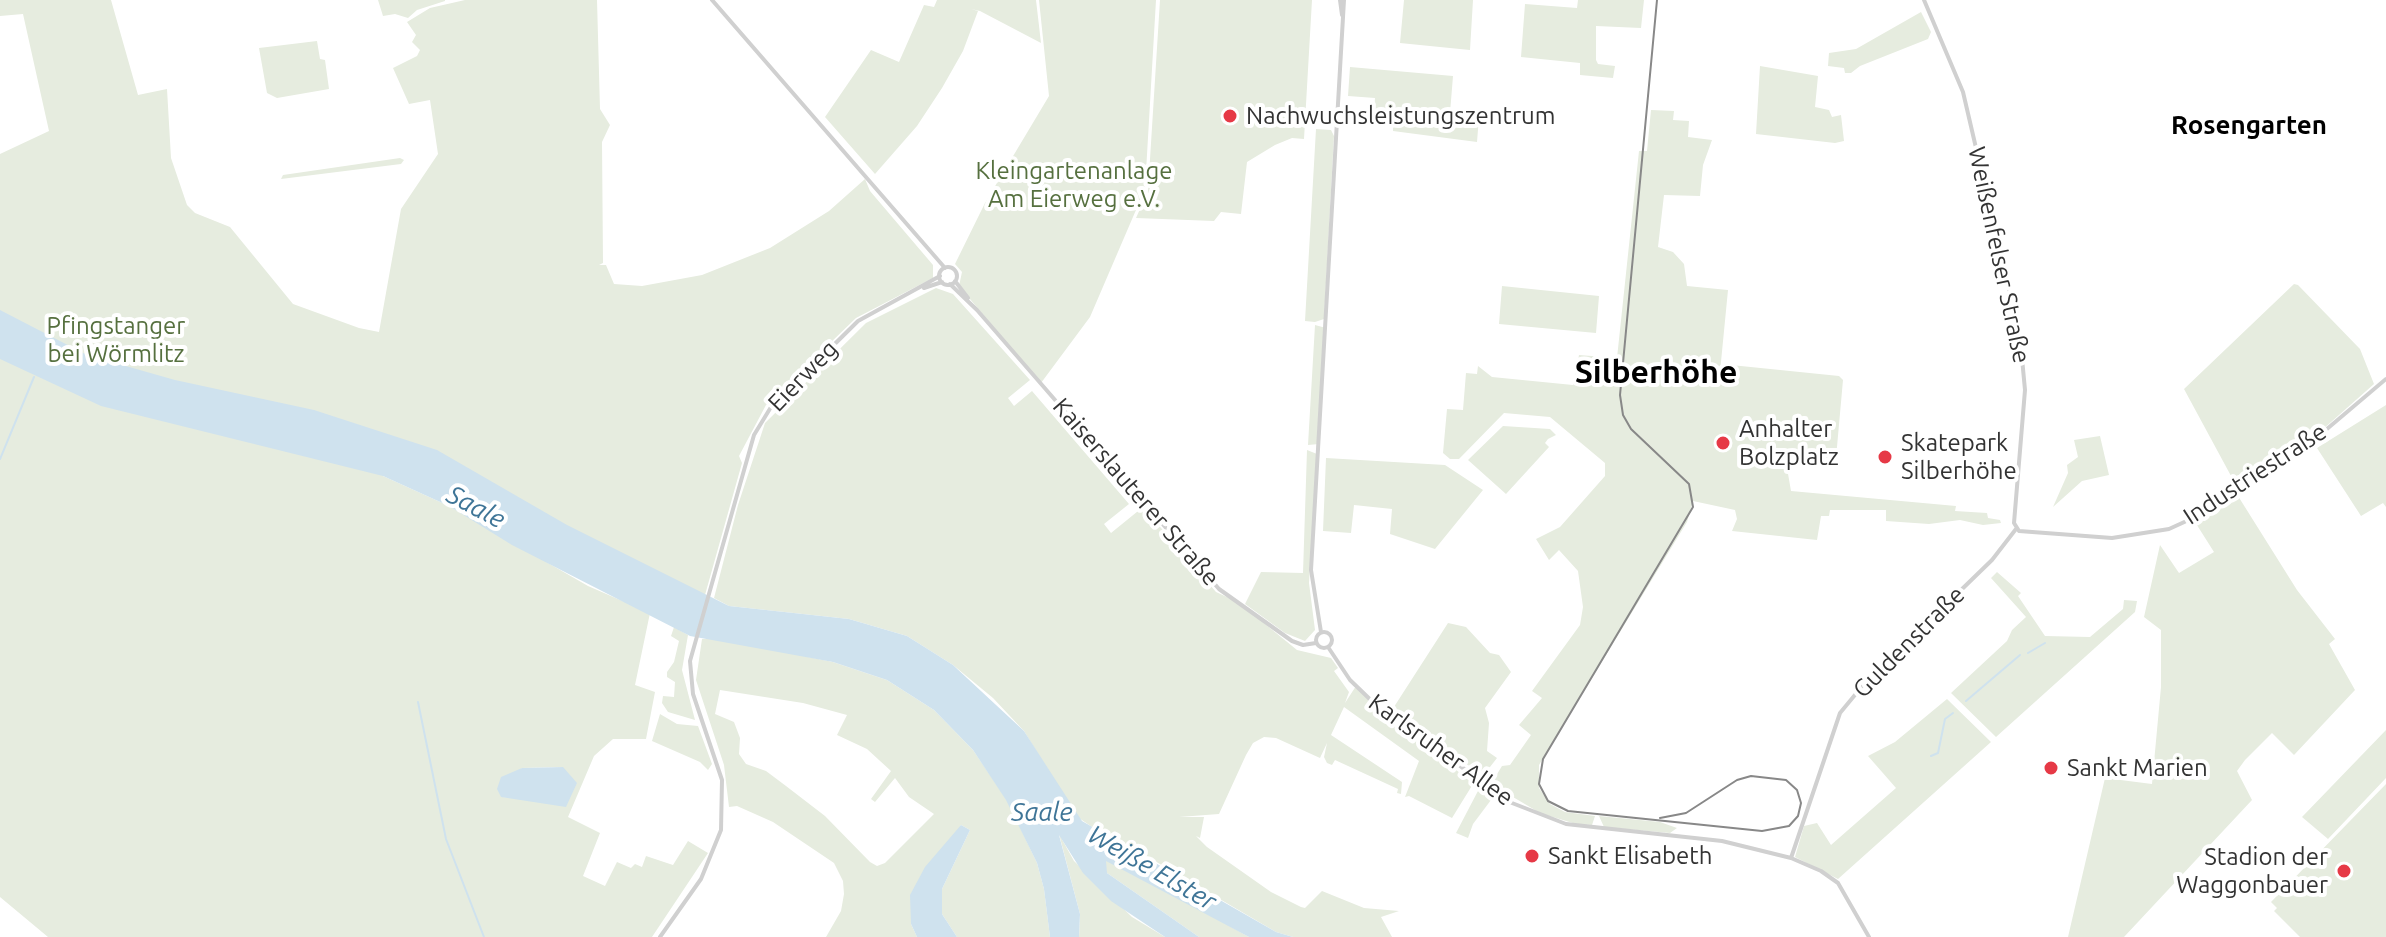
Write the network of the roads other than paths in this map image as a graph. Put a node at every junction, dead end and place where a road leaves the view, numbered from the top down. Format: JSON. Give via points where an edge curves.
{"nodes":[{"id":1,"x":712,"y":0,"type":"edge"},
{"id":2,"x":1342,"y":0,"type":"edge"},
{"id":3,"x":1924,"y":0,"type":"edge"},
{"id":4,"x":930,"y":254,"type":"junction"},
{"id":5,"x":945,"y":268,"type":"junction"},
{"id":6,"x":940,"y":274,"type":"junction"},
{"id":7,"x":942,"y":282,"type":"junction"},
{"id":8,"x":952,"y":283,"type":"junction"},
{"id":9,"x":911,"y":293,"type":"junction"},
{"id":10,"x":2386,"y":379,"type":"edge"},
{"id":11,"x":2016,"y":529,"type":"junction"},
{"id":12,"x":1321,"y":632,"type":"junction"},
{"id":13,"x":1316,"y":643,"type":"junction"},
{"id":14,"x":1328,"y":647,"type":"junction"},
{"id":15,"x":1791,"y":858,"type":"junction"},
{"id":16,"x":660,"y":937,"type":"edge"},
{"id":17,"x":1869,"y":937,"type":"edge"}],
"edges":[{"from":1,"to":4,"type":"street"},
{"from":2,"to":12,"type":"street","via":[[1311,570]]},
{"from":3,"to":11,"type":"street","name":"Weißenfelser Straße","via":[[1966,102],[2020,337],[2025,390]]},
{"from":4,"to":5,"type":"street"},
{"from":4,"to":6,"type":"street"},
{"from":5,"to":6,"type":"street","name":"Eierweg"},
{"from":5,"to":8,"type":"street","name":"Kaiserslauterer Straße","via":[[954,270]]},
{"from":6,"to":7,"type":"street"},
{"from":6,"to":9,"type":"street","name":"Eierweg"},
{"from":7,"to":8,"type":"street"},
{"from":7,"to":9,"type":"street","name":"Eierweg"},
{"from":8,"to":13,"type":"street","name":"Kaiserslauterer Straße","via":[[1219,589],[1292,641]]},
{"from":9,"to":16,"type":"street","name":"Eierweg","via":[[858,321],[764,417],[754,435],[693,646],[690,683],[722,780],[723,818],[715,852],[701,879]]},
{"from":10,"to":11,"type":"street","name":"Industriestraße","via":[[2308,445],[2204,513],[2169,529],[2094,538]]},
{"from":11,"to":15,"type":"street","name":"Guldenstraße","via":[[1840,713]]},
{"from":12,"to":13,"type":"street"},
{"from":12,"to":14,"type":"street","name":"Karlsruher Allee","via":[[1330,636]]},
{"from":13,"to":14,"type":"street","name":"Kaiserslauterer Straße"},
{"from":14,"to":15,"type":"street","name":"Karlsruher Allee","via":[[1350,680],[1379,708],[1524,809],[1566,824],[1722,841]]},
{"from":15,"to":17,"type":"street","name":"Karlsruher Allee","via":[[1838,883]]}]}
